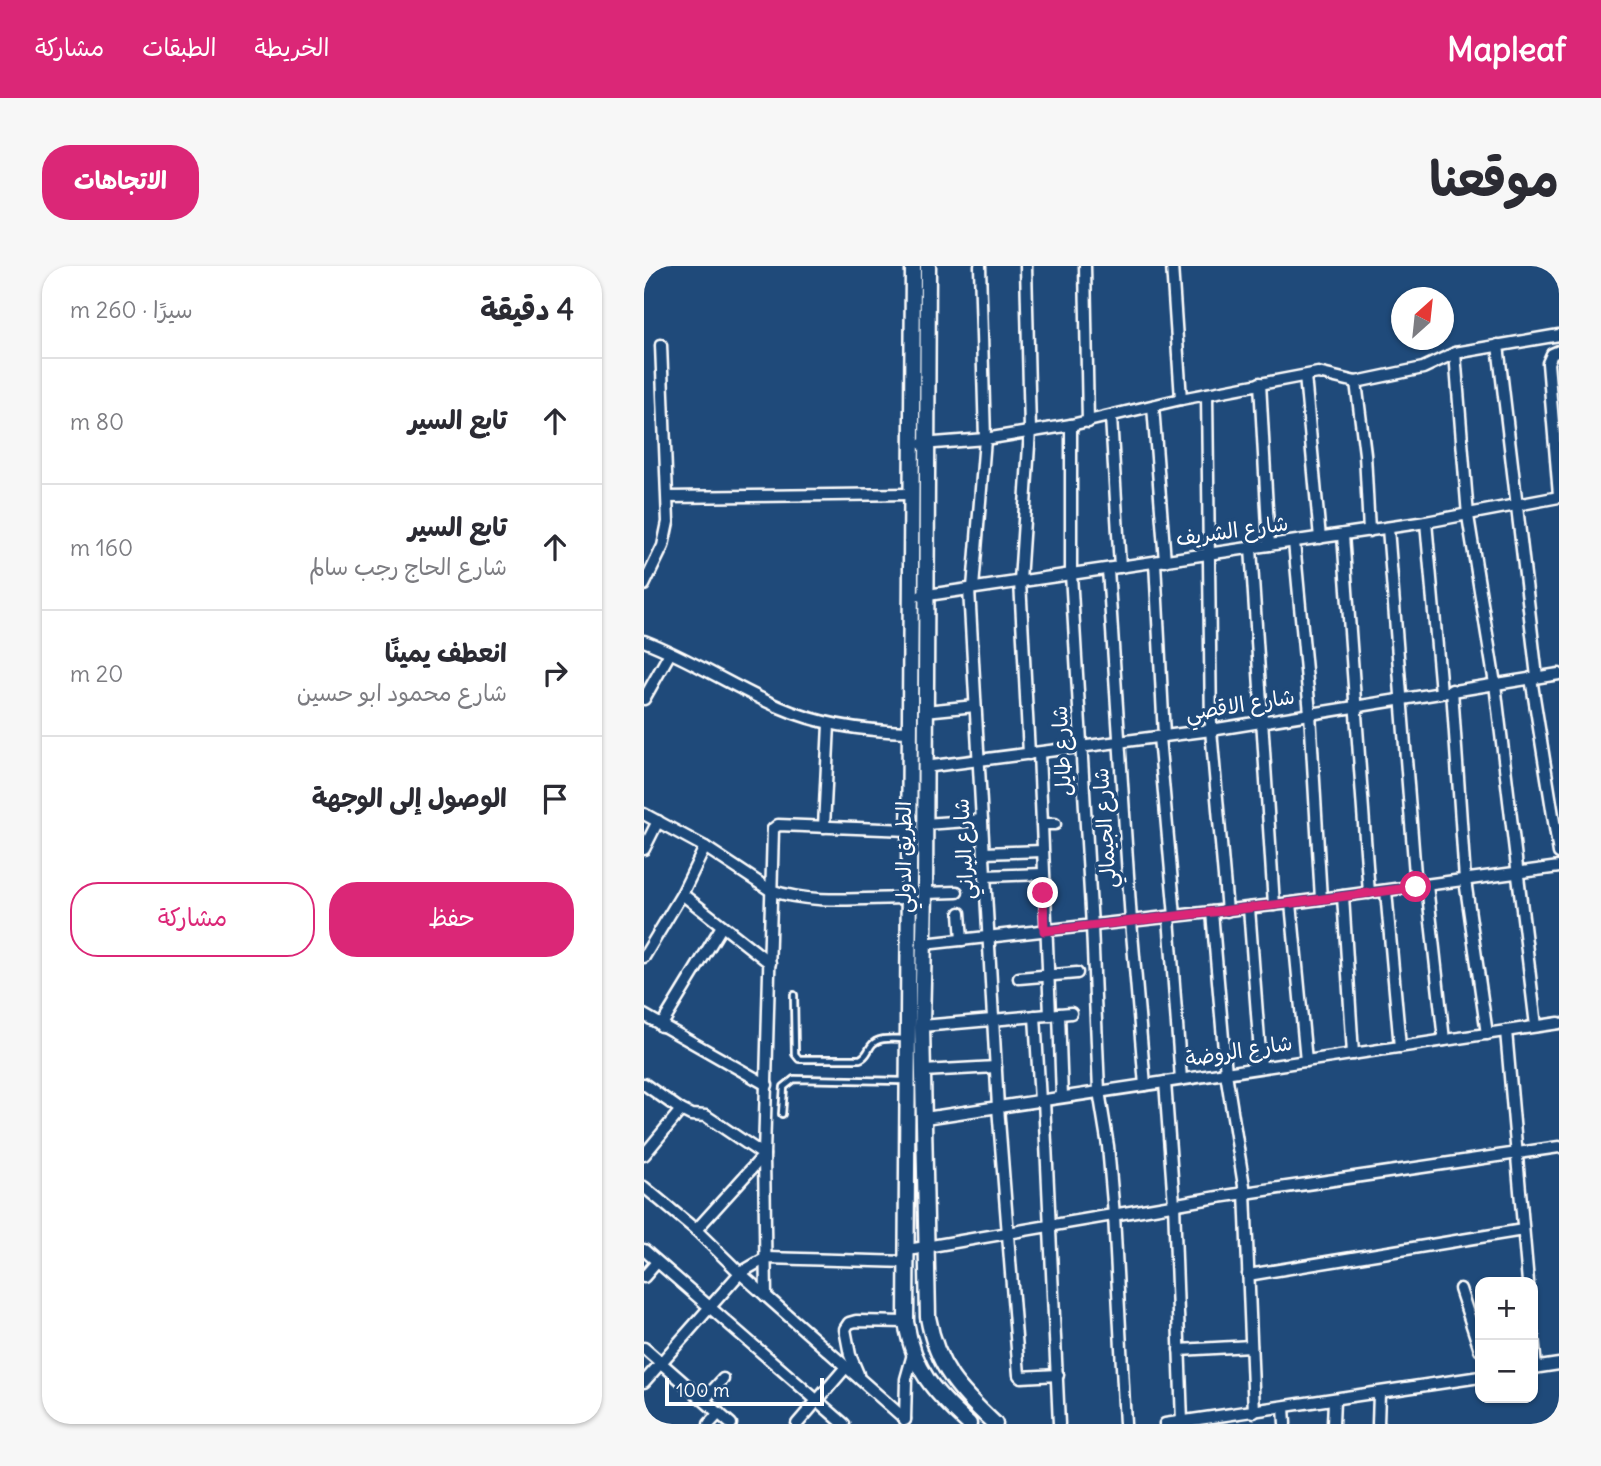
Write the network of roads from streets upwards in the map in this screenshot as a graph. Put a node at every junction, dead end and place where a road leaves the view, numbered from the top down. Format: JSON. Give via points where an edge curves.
{"nodes":[{"id":1,"x":913,"y":266,"type":"edge"},
{"id":2,"x":929,"y":266,"type":"edge"},
{"id":3,"x":979,"y":266,"type":"edge"},
{"id":4,"x":1026,"y":266,"type":"edge"},
{"id":5,"x":1084,"y":266,"type":"edge"},
{"id":6,"x":1172,"y":266,"type":"edge"},
{"id":7,"x":1559,"y":335,"type":"edge"},
{"id":8,"x":662,"y":345,"type":"dead end"},
{"id":9,"x":1498,"y":345,"type":"junction"},
{"id":10,"x":1559,"y":351,"type":"edge"},
{"id":11,"x":1455,"y":352,"type":"junction"},
{"id":12,"x":1305,"y":376,"type":"junction"},
{"id":13,"x":1356,"y":382,"type":"junction"},
{"id":14,"x":1260,"y":383,"type":"junction"},
{"id":15,"x":1207,"y":394,"type":"junction"},
{"id":16,"x":1181,"y":399,"type":"junction"},
{"id":17,"x":1153,"y":407,"type":"junction"},
{"id":18,"x":1111,"y":417,"type":"junction"},
{"id":19,"x":1088,"y":422,"type":"junction"},
{"id":20,"x":1071,"y":425,"type":"junction"},
{"id":21,"x":1030,"y":430,"type":"junction"},
{"id":22,"x":985,"y":439,"type":"junction"},
{"id":23,"x":928,"y":444,"type":"junction"},
{"id":24,"x":911,"y":445,"type":"junction"},
{"id":25,"x":910,"y":494,"type":"junction"},
{"id":26,"x":1559,"y":496,"type":"edge"},
{"id":27,"x":668,"y":497,"type":"junction"},
{"id":28,"x":1518,"y":506,"type":"junction"},
{"id":29,"x":1468,"y":516,"type":"junction"},
{"id":30,"x":1426,"y":522,"type":"junction"},
{"id":31,"x":1388,"y":528,"type":"junction"},
{"id":32,"x":1369,"y":531,"type":"junction"},
{"id":33,"x":1343,"y":535,"type":"junction"},
{"id":34,"x":1320,"y":538,"type":"junction"},
{"id":35,"x":1294,"y":542,"type":"junction"},
{"id":36,"x":1269,"y":545,"type":"junction"},
{"id":37,"x":1251,"y":548,"type":"junction"},
{"id":38,"x":1208,"y":554,"type":"junction"},
{"id":39,"x":1160,"y":561,"type":"junction"},
{"id":40,"x":1120,"y":567,"type":"junction"},
{"id":41,"x":1108,"y":569,"type":"junction"},
{"id":42,"x":1071,"y":574,"type":"junction"},
{"id":43,"x":1020,"y":582,"type":"junction"},
{"id":44,"x":644,"y":585,"type":"edge"},
{"id":45,"x":971,"y":588,"type":"junction"},
{"id":46,"x":926,"y":595,"type":"junction"},
{"id":47,"x":910,"y":597,"type":"junction"},
{"id":48,"x":644,"y":641,"type":"edge"},
{"id":49,"x":670,"y":653,"type":"junction"},
{"id":50,"x":1559,"y":674,"type":"edge"},
{"id":51,"x":1534,"y":678,"type":"junction"},
{"id":52,"x":1494,"y":684,"type":"junction"},
{"id":53,"x":1446,"y":691,"type":"junction"},
{"id":54,"x":1401,"y":698,"type":"junction"},
{"id":55,"x":644,"y":699,"type":"edge"},
{"id":56,"x":975,"y":706,"type":"junction"},
{"id":57,"x":1355,"y":706,"type":"junction"},
{"id":58,"x":925,"y":711,"type":"junction"},
{"id":59,"x":1310,"y":713,"type":"junction"},
{"id":60,"x":1262,"y":722,"type":"junction"},
{"id":61,"x":830,"y":724,"type":"junction"},
{"id":62,"x":1212,"y":730,"type":"junction"},
{"id":63,"x":909,"y":732,"type":"junction"},
{"id":64,"x":1161,"y":737,"type":"junction"},
{"id":65,"x":1119,"y":742,"type":"junction"},
{"id":66,"x":1081,"y":747,"type":"junction"},
{"id":67,"x":1034,"y":753,"type":"junction"},
{"id":68,"x":909,"y":756,"type":"junction"},
{"id":69,"x":978,"y":761,"type":"junction"},
{"id":70,"x":925,"y":762,"type":"junction"},
{"id":71,"x":644,"y":814,"type":"edge"},
{"id":72,"x":982,"y":820,"type":"junction"},
{"id":73,"x":659,"y":821,"type":"junction"},
{"id":74,"x":925,"y":824,"type":"junction"},
{"id":75,"x":1042,"y":824,"type":"junction"},
{"id":76,"x":1055,"y":824,"type":"dead end"},
{"id":77,"x":824,"y":827,"type":"junction"},
{"id":78,"x":909,"y":830,"type":"junction"},
{"id":79,"x":705,"y":847,"type":"junction"},
{"id":80,"x":644,"y":849,"type":"edge"},
{"id":81,"x":1042,"y":851,"type":"junction"},
{"id":82,"x":984,"y":853,"type":"junction"},
{"id":83,"x":1559,"y":853,"type":"edge"},
{"id":84,"x":1559,"y":867,"type":"edge"},
{"id":85,"x":1517,"y":873,"type":"junction"},
{"id":86,"x":1043,"y":874,"type":"junction"},
{"id":87,"x":985,"y":876,"type":"junction"},
{"id":88,"x":1465,"y":880,"type":"junction"},
{"id":89,"x":1422,"y":886,"type":"junction"},
{"id":90,"x":770,"y":890,"type":"junction"},
{"id":91,"x":1386,"y":891,"type":"junction"},
{"id":92,"x":925,"y":892,"type":"junction"},
{"id":93,"x":957,"y":892,"type":"dead end"},
{"id":94,"x":1368,"y":893,"type":"junction"},
{"id":95,"x":682,"y":894,"type":"junction"},
{"id":96,"x":1343,"y":896,"type":"junction"},
{"id":97,"x":908,"y":898,"type":"junction"},
{"id":98,"x":1321,"y":899,"type":"junction"},
{"id":99,"x":1292,"y":903,"type":"junction"},
{"id":100,"x":1274,"y":905,"type":"junction"},
{"id":101,"x":1249,"y":908,"type":"junction"},
{"id":102,"x":1227,"y":911,"type":"junction"},
{"id":103,"x":1212,"y":912,"type":"junction"},
{"id":104,"x":960,"y":913,"type":"dead end"},
{"id":105,"x":1172,"y":917,"type":"junction"},
{"id":106,"x":1131,"y":921,"type":"junction"},
{"id":107,"x":722,"y":926,"type":"junction"},
{"id":108,"x":1092,"y":926,"type":"junction"},
{"id":109,"x":1044,"y":931,"type":"junction"},
{"id":110,"x":989,"y":937,"type":"junction"},
{"id":111,"x":962,"y":940,"type":"junction"},
{"id":112,"x":919,"y":950,"type":"junction"},
{"id":113,"x":644,"y":957,"type":"edge"},
{"id":114,"x":769,"y":963,"type":"junction"},
{"id":115,"x":1077,"y":973,"type":"dead end"},
{"id":116,"x":1048,"y":975,"type":"junction"},
{"id":117,"x":1019,"y":978,"type":"dead end"},
{"id":118,"x":1072,"y":1013,"type":"dead end"},
{"id":119,"x":644,"y":1015,"type":"edge"},
{"id":120,"x":1054,"y":1015,"type":"junction"},
{"id":121,"x":1035,"y":1016,"type":"junction"},
{"id":122,"x":993,"y":1020,"type":"junction"},
{"id":123,"x":1559,"y":1023,"type":"edge"},
{"id":124,"x":922,"y":1026,"type":"junction"},
{"id":125,"x":1536,"y":1026,"type":"junction"},
{"id":126,"x":661,"y":1027,"type":"junction"},
{"id":127,"x":1506,"y":1031,"type":"junction"},
{"id":128,"x":1487,"y":1034,"type":"junction"},
{"id":129,"x":1444,"y":1040,"type":"junction"},
{"id":130,"x":1400,"y":1046,"type":"junction"},
{"id":131,"x":1353,"y":1054,"type":"junction"},
{"id":132,"x":1306,"y":1061,"type":"junction"},
{"id":133,"x":996,"y":1067,"type":"junction"},
{"id":134,"x":1261,"y":1068,"type":"junction"},
{"id":135,"x":923,"y":1071,"type":"junction"},
{"id":136,"x":1226,"y":1073,"type":"junction"},
{"id":137,"x":1181,"y":1080,"type":"junction"},
{"id":138,"x":1165,"y":1082,"type":"junction"},
{"id":139,"x":644,"y":1084,"type":"edge"},
{"id":140,"x":767,"y":1085,"type":"junction"},
{"id":141,"x":1145,"y":1085,"type":"junction"},
{"id":142,"x":1099,"y":1091,"type":"junction"},
{"id":143,"x":1062,"y":1097,"type":"junction"},
{"id":144,"x":1042,"y":1100,"type":"junction"},
{"id":145,"x":998,"y":1107,"type":"junction"},
{"id":146,"x":681,"y":1110,"type":"junction"},
{"id":147,"x":925,"y":1118,"type":"junction"},
{"id":148,"x":1559,"y":1147,"type":"edge"},
{"id":149,"x":1516,"y":1153,"type":"junction"},
{"id":150,"x":644,"y":1155,"type":"edge"},
{"id":151,"x":764,"y":1155,"type":"junction"},
{"id":152,"x":644,"y":1187,"type":"edge"},
{"id":153,"x":1245,"y":1192,"type":"junction"},
{"id":154,"x":1174,"y":1204,"type":"junction"},
{"id":155,"x":1114,"y":1215,"type":"junction"},
{"id":156,"x":1051,"y":1224,"type":"junction"},
{"id":157,"x":696,"y":1230,"type":"junction"},
{"id":158,"x":1523,"y":1230,"type":"junction"},
{"id":159,"x":1008,"y":1234,"type":"junction"},
{"id":160,"x":927,"y":1247,"type":"junction"},
{"id":161,"x":644,"y":1250,"type":"edge"},
{"id":162,"x":908,"y":1256,"type":"junction"},
{"id":163,"x":766,"y":1258,"type":"junction"},
{"id":164,"x":657,"y":1262,"type":"junction"},
{"id":165,"x":740,"y":1273,"type":"junction"},
{"id":166,"x":1248,"y":1275,"type":"junction"},
{"id":167,"x":644,"y":1277,"type":"edge"},
{"id":168,"x":1528,"y":1277,"type":"edge"},
{"id":169,"x":1460,"y":1289,"type":"dead end"},
{"id":170,"x":766,"y":1296,"type":"junction"},
{"id":171,"x":710,"y":1307,"type":"junction"},
{"id":172,"x":906,"y":1322,"type":"junction"},
{"id":173,"x":1477,"y":1340,"type":"edge"},
{"id":174,"x":1251,"y":1346,"type":"junction"},
{"id":175,"x":644,"y":1348,"type":"edge"},
{"id":176,"x":1179,"y":1350,"type":"junction"},
{"id":177,"x":914,"y":1354,"type":"junction"},
{"id":178,"x":661,"y":1363,"type":"junction"},
{"id":179,"x":1559,"y":1364,"type":"edge"},
{"id":180,"x":846,"y":1367,"type":"junction"},
{"id":181,"x":1538,"y":1367,"type":"edge"},
{"id":182,"x":1058,"y":1375,"type":"junction"},
{"id":183,"x":860,"y":1378,"type":"junction"},
{"id":184,"x":1475,"y":1378,"type":"edge"},
{"id":185,"x":723,"y":1379,"type":"dead end"},
{"id":186,"x":644,"y":1382,"type":"edge"},
{"id":187,"x":1379,"y":1393,"type":"junction"},
{"id":188,"x":704,"y":1400,"type":"junction"},
{"id":189,"x":1334,"y":1400,"type":"junction"},
{"id":190,"x":817,"y":1401,"type":"junction"},
{"id":191,"x":1284,"y":1408,"type":"junction"},
{"id":192,"x":1254,"y":1412,"type":"junction"},
{"id":193,"x":719,"y":1413,"type":"junction"},
{"id":194,"x":905,"y":1421,"type":"edge"},
{"id":195,"x":1208,"y":1421,"type":"edge"},
{"id":196,"x":1182,"y":1422,"type":"junction"},
{"id":197,"x":709,"y":1424,"type":"edge"},
{"id":198,"x":732,"y":1424,"type":"edge"},
{"id":199,"x":797,"y":1424,"type":"edge"},
{"id":200,"x":844,"y":1424,"type":"edge"},
{"id":201,"x":969,"y":1424,"type":"edge"},
{"id":202,"x":995,"y":1424,"type":"edge"},
{"id":203,"x":1059,"y":1424,"type":"edge"},
{"id":204,"x":1125,"y":1424,"type":"edge"},
{"id":205,"x":1165,"y":1424,"type":"edge"},
{"id":206,"x":1285,"y":1424,"type":"edge"},
{"id":207,"x":1333,"y":1424,"type":"edge"},
{"id":208,"x":1378,"y":1424,"type":"edge"}],
"edges":[{"from":1,"to":24,"type":"street","name":"الطريق الدولي"},
{"from":2,"to":23,"type":"street","name":"الطريق الدولي"},
{"from":3,"to":22,"type":"street","name":"شارع البراني"},
{"from":4,"to":21,"type":"street"},
{"from":5,"to":19,"type":"street"},
{"from":6,"to":16,"type":"street"},
{"from":7,"to":9,"type":"street"},
{"from":8,"to":27,"type":"street"},
{"from":9,"to":11,"type":"street"},
{"from":9,"to":28,"type":"street"},
{"from":10,"to":26,"type":"street","via":[[1548,363]]},
{"from":11,"to":13,"type":"street","via":[[1423,368]]},
{"from":11,"to":29,"type":"street"},
{"from":12,"to":13,"type":"street","via":[[1331,374]]},
{"from":12,"to":14,"type":"street"},
{"from":12,"to":34,"type":"street"},
{"from":13,"to":32,"type":"street"},
{"from":14,"to":15,"type":"street"},
{"from":14,"to":36,"type":"street"},
{"from":15,"to":16,"type":"street"},
{"from":15,"to":38,"type":"street"},
{"from":16,"to":17,"type":"street"},
{"from":17,"to":18,"type":"street"},
{"from":17,"to":39,"type":"street"},
{"from":18,"to":19,"type":"street"},
{"from":18,"to":40,"type":"street"},
{"from":19,"to":20,"type":"street"},
{"from":20,"to":21,"type":"street"},
{"from":20,"to":42,"type":"street","name":"شارع طايل"},
{"from":21,"to":22,"type":"street"},
{"from":21,"to":43,"type":"street"},
{"from":22,"to":23,"type":"street"},
{"from":22,"to":45,"type":"street","name":"شارع البراني"},
{"from":23,"to":24,"type":"street"},
{"from":23,"to":46,"type":"street","name":"الطريق الدولي"},
{"from":24,"to":25,"type":"street","name":"الطريق الدولي"},
{"from":25,"to":27,"type":"street"},
{"from":25,"to":47,"type":"street","name":"الطريق الدولي"},
{"from":26,"to":28,"type":"street","name":"شارع الشريف"},
{"from":27,"to":44,"type":"street","via":[[663,546]]},
{"from":28,"to":29,"type":"street","name":"شارع الشريف"},
{"from":28,"to":51,"type":"street"},
{"from":29,"to":30,"type":"street","name":"شارع الشريف"},
{"from":29,"to":52,"type":"street"},
{"from":30,"to":31,"type":"street","name":"شارع الشريف"},
{"from":30,"to":53,"type":"street"},
{"from":31,"to":32,"type":"street","name":"شارع الشريف"},
{"from":31,"to":54,"type":"street"},
{"from":32,"to":33,"type":"street","name":"شارع الشريف"},
{"from":33,"to":34,"type":"street","name":"شارع الشريف"},
{"from":33,"to":57,"type":"street"},
{"from":34,"to":35,"type":"street","name":"شارع الشريف"},
{"from":35,"to":36,"type":"street","name":"شارع الشريف"},
{"from":35,"to":59,"type":"street"},
{"from":36,"to":37,"type":"street","name":"شارع الشريف"},
{"from":37,"to":38,"type":"street","name":"شارع الشريف"},
{"from":37,"to":60,"type":"street"},
{"from":38,"to":39,"type":"street","name":"شارع الشريف"},
{"from":38,"to":62,"type":"street"},
{"from":39,"to":40,"type":"street","name":"شارع الشريف"},
{"from":39,"to":64,"type":"street"},
{"from":40,"to":41,"type":"street","name":"شارع الشريف"},
{"from":41,"to":42,"type":"street","name":"شارع الشريف"},
{"from":41,"to":65,"type":"street","name":"شارع الجيمالي"},
{"from":42,"to":43,"type":"street","name":"شارع الشريف"},
{"from":42,"to":66,"type":"street","name":"شارع طايل"},
{"from":43,"to":45,"type":"street","name":"شارع الشريف"},
{"from":43,"to":67,"type":"street"},
{"from":45,"to":46,"type":"street","name":"شارع الشريف"},
{"from":45,"to":56,"type":"street","name":"شارع البراني"},
{"from":46,"to":47,"type":"street","name":"شارع الشريف"},
{"from":46,"to":58,"type":"street","name":"الطريق الدولي"},
{"from":47,"to":63,"type":"street","name":"الطريق الدولي"},
{"from":48,"to":49,"type":"street"},
{"from":49,"to":55,"type":"street"},
{"from":49,"to":61,"type":"street","via":[[779,707]]},
{"from":50,"to":51,"type":"street","name":"شارع الاقصي"},
{"from":51,"to":52,"type":"street","name":"شارع الاقصي"},
{"from":51,"to":83,"type":"street"},
{"from":52,"to":53,"type":"street","name":"شارع الاقصي"},
{"from":52,"to":85,"type":"street"},
{"from":53,"to":54,"type":"street","name":"شارع الاقصي"},
{"from":53,"to":88,"type":"street"},
{"from":54,"to":57,"type":"street","name":"شارع الاقصي"},
{"from":54,"to":89,"type":"street"},
{"from":56,"to":58,"type":"street"},
{"from":56,"to":69,"type":"street","name":"شارع البراني"},
{"from":57,"to":59,"type":"street","name":"شارع الاقصي"},
{"from":57,"to":94,"type":"street"},
{"from":58,"to":70,"type":"street","name":"الطريق الدولي"},
{"from":59,"to":60,"type":"street","name":"شارع الاقصي"},
{"from":59,"to":98,"type":"street"},
{"from":60,"to":62,"type":"street","name":"شارع الاقصي"},
{"from":60,"to":100,"type":"street"},
{"from":61,"to":63,"type":"street"},
{"from":61,"to":77,"type":"street"},
{"from":62,"to":64,"type":"street","name":"شارع الاقصي"},
{"from":62,"to":102,"type":"street"},
{"from":63,"to":68,"type":"street","name":"الطريق الدولي"},
{"from":64,"to":65,"type":"street","name":"شارع الاقصي"},
{"from":64,"to":105,"type":"street"},
{"from":65,"to":66,"type":"street","name":"شارع الاقصي"},
{"from":65,"to":106,"type":"street","name":"شارع الجيمالي"},
{"from":66,"to":67,"type":"street","name":"شارع الاقصي"},
{"from":66,"to":108,"type":"street","name":"شارع طايل"},
{"from":67,"to":69,"type":"street","name":"شارع الاقصي"},
{"from":67,"to":75,"type":"street"},
{"from":68,"to":70,"type":"street"},
{"from":68,"to":78,"type":"street","name":"الطريق الدولي"},
{"from":69,"to":70,"type":"street","name":"شارع الاقصي"},
{"from":69,"to":72,"type":"street","name":"شارع البراني"},
{"from":70,"to":74,"type":"street","name":"الطريق الدولي"},
{"from":71,"to":73,"type":"street"},
{"from":72,"to":74,"type":"street"},
{"from":72,"to":82,"type":"street","name":"شارع البراني"},
{"from":73,"to":79,"type":"street"},
{"from":73,"to":80,"type":"street"},
{"from":74,"to":92,"type":"street","name":"الطريق الدولي"},
{"from":75,"to":76,"type":"street"},
{"from":75,"to":81,"type":"street"},
{"from":77,"to":78,"type":"street"},
{"from":77,"to":90,"type":"street","via":[[776,826]]},
{"from":78,"to":97,"type":"street","name":"الطريق الدولي"},
{"from":79,"to":90,"type":"street"},
{"from":79,"to":95,"type":"street"},
{"from":81,"to":82,"type":"street"},
{"from":81,"to":86,"type":"street"},
{"from":82,"to":87,"type":"street","name":"شارع البراني"},
{"from":84,"to":85,"type":"street"},
{"from":85,"to":88,"type":"street"},
{"from":85,"to":125,"type":"street"},
{"from":86,"to":87,"type":"street"},
{"from":86,"to":109,"type":"street"},
{"from":87,"to":110,"type":"street","name":"شارع البراني"},
{"from":88,"to":89,"type":"street"},
{"from":88,"to":128,"type":"street"},
{"from":89,"to":91,"type":"street"},
{"from":89,"to":129,"type":"street"},
{"from":90,"to":97,"type":"street","via":[[793,896]]},
{"from":90,"to":114,"type":"street"},
{"from":91,"to":94,"type":"street"},
{"from":91,"to":130,"type":"street"},
{"from":92,"to":93,"type":"street"},
{"from":92,"to":112,"type":"street","name":"الطريق الدولي"},
{"from":94,"to":96,"type":"street"},
{"from":95,"to":107,"type":"street"},
{"from":95,"to":113,"type":"street"},
{"from":96,"to":98,"type":"street"},
{"from":96,"to":131,"type":"street"},
{"from":97,"to":112,"type":"street","name":"الطريق الدولي"},
{"from":98,"to":99,"type":"street"},
{"from":99,"to":100,"type":"street"},
{"from":99,"to":132,"type":"street"},
{"from":100,"to":101,"type":"street"},
{"from":101,"to":102,"type":"street"},
{"from":101,"to":134,"type":"street"},
{"from":102,"to":103,"type":"street"},
{"from":103,"to":105,"type":"street"},
{"from":103,"to":136,"type":"street"},
{"from":104,"to":111,"type":"street"},
{"from":105,"to":106,"type":"street"},
{"from":105,"to":137,"type":"street"},
{"from":106,"to":108,"type":"street"},
{"from":106,"to":141,"type":"street","name":"شارع الجيمالي"},
{"from":107,"to":114,"type":"street"},
{"from":107,"to":126,"type":"street"},
{"from":108,"to":109,"type":"street"},
{"from":108,"to":142,"type":"street","name":"شارع طايل"},
{"from":109,"to":110,"type":"street"},
{"from":109,"to":116,"type":"street"},
{"from":110,"to":111,"type":"street"},
{"from":110,"to":122,"type":"street","name":"شارع البراني"},
{"from":111,"to":112,"type":"street"},
{"from":112,"to":124,"type":"street","name":"الطريق الدولي"},
{"from":112,"to":162,"type":"street","name":"الطريق الدولي","via":[[908,1039]]},
{"from":114,"to":140,"type":"street"},
{"from":115,"to":116,"type":"street"},
{"from":116,"to":117,"type":"street"},
{"from":116,"to":120,"type":"street"},
{"from":118,"to":120,"type":"street"},
{"from":119,"to":126,"type":"street"},
{"from":120,"to":121,"type":"street"},
{"from":120,"to":143,"type":"street"},
{"from":121,"to":122,"type":"street"},
{"from":121,"to":144,"type":"street"},
{"from":122,"to":124,"type":"street"},
{"from":122,"to":133,"type":"street","name":"شارع البراني"},
{"from":123,"to":125,"type":"street","name":"شارع الروضة"},
{"from":124,"to":135,"type":"street","name":"الطريق الدولي"},
{"from":125,"to":127,"type":"street","name":"شارع الروضة"},
{"from":126,"to":140,"type":"street"},
{"from":127,"to":128,"type":"street","name":"شارع الروضة"},
{"from":127,"to":149,"type":"street"},
{"from":128,"to":129,"type":"street","name":"شارع الروضة"},
{"from":129,"to":130,"type":"street","name":"شارع الروضة"},
{"from":130,"to":131,"type":"street","name":"شارع الروضة"},
{"from":131,"to":132,"type":"street","name":"شارع الروضة"},
{"from":132,"to":134,"type":"street","name":"شارع الروضة"},
{"from":133,"to":135,"type":"street"},
{"from":133,"to":145,"type":"street","name":"شارع البراني"},
{"from":134,"to":136,"type":"street","name":"شارع الروضة"},
{"from":135,"to":147,"type":"street","name":"الطريق الدولي"},
{"from":136,"to":137,"type":"street","name":"شارع الروضة"},
{"from":136,"to":153,"type":"street"},
{"from":137,"to":138,"type":"street","name":"شارع الروضة"},
{"from":138,"to":141,"type":"street","name":"شارع الروضة"},
{"from":138,"to":154,"type":"street"},
{"from":139,"to":146,"type":"street"},
{"from":140,"to":151,"type":"street"},
{"from":141,"to":142,"type":"street","name":"شارع الروضة"},
{"from":142,"to":143,"type":"street","name":"شارع الروضة"},
{"from":142,"to":155,"type":"street","name":"شارع طايل"},
{"from":143,"to":144,"type":"street","name":"شارع الروضة"},
{"from":144,"to":145,"type":"street","name":"شارع الروضة"},
{"from":144,"to":156,"type":"street"},
{"from":145,"to":147,"type":"street","name":"شارع الروضة"},
{"from":145,"to":159,"type":"street","name":"شارع البراني"},
{"from":146,"to":150,"type":"street"},
{"from":146,"to":151,"type":"street","via":[[706,1116]]},
{"from":147,"to":160,"type":"street","name":"الطريق الدولي"},
{"from":148,"to":149,"type":"street"},
{"from":149,"to":153,"type":"street"},
{"from":149,"to":158,"type":"street"},
{"from":151,"to":157,"type":"street"},
{"from":151,"to":163,"type":"street"},
{"from":152,"to":157,"type":"street"},
{"from":153,"to":154,"type":"street"},
{"from":153,"to":166,"type":"street"},
{"from":154,"to":155,"type":"street"},
{"from":154,"to":176,"type":"street"},
{"from":155,"to":156,"type":"street"},
{"from":155,"to":204,"type":"street","name":"شارع طايل"},
{"from":156,"to":159,"type":"street"},
{"from":156,"to":182,"type":"street"},
{"from":157,"to":165,"type":"street"},
{"from":158,"to":166,"type":"street"},
{"from":158,"to":168,"type":"street"},
{"from":159,"to":160,"type":"street"},
{"from":159,"to":182,"type":"street","name":"شارع البراني","via":[[1019,1375]]},
{"from":160,"to":162,"type":"street"},
{"from":160,"to":202,"type":"street","name":"الطريق الدولي","via":[[928,1317],[936,1350],[952,1380]]},
{"from":161,"to":164,"type":"street"},
{"from":162,"to":163,"type":"street"},
{"from":162,"to":172,"type":"street","name":"الطريق الدولي"},
{"from":163,"to":165,"type":"street"},
{"from":163,"to":170,"type":"street"},
{"from":164,"to":167,"type":"street"},
{"from":164,"to":171,"type":"street"},
{"from":165,"to":170,"type":"street"},
{"from":165,"to":171,"type":"street"},
{"from":166,"to":174,"type":"street"},
{"from":169,"to":173,"type":"street"},
{"from":170,"to":180,"type":"street"},
{"from":171,"to":178,"type":"street"},
{"from":171,"to":190,"type":"street"},
{"from":172,"to":177,"type":"street","name":"الطريق الدولي"},
{"from":172,"to":183,"type":"street","via":[[849,1323],[846,1342]]},
{"from":174,"to":176,"type":"street"},
{"from":174,"to":192,"type":"street"},
{"from":175,"to":178,"type":"street"},
{"from":176,"to":196,"type":"street"},
{"from":177,"to":194,"type":"street","via":[[906,1379]]},
{"from":177,"to":201,"type":"street","name":"الطريق الدولي","via":[[932,1388]]},
{"from":178,"to":186,"type":"street"},
{"from":178,"to":188,"type":"street"},
{"from":179,"to":181,"type":"street"},
{"from":180,"to":183,"type":"street"},
{"from":180,"to":190,"type":"street"},
{"from":182,"to":203,"type":"street"},
{"from":183,"to":194,"type":"street"},
{"from":184,"to":187,"type":"street"},
{"from":185,"to":188,"type":"street"},
{"from":187,"to":189,"type":"street"},
{"from":187,"to":208,"type":"street"},
{"from":188,"to":193,"type":"street"},
{"from":189,"to":191,"type":"street"},
{"from":189,"to":207,"type":"street"},
{"from":190,"to":199,"type":"street"},
{"from":190,"to":200,"type":"street"},
{"from":191,"to":192,"type":"street"},
{"from":191,"to":206,"type":"street"},
{"from":192,"to":195,"type":"street"},
{"from":193,"to":197,"type":"street"},
{"from":193,"to":198,"type":"street"},
{"from":195,"to":196,"type":"street"},
{"from":196,"to":205,"type":"street"}]}
